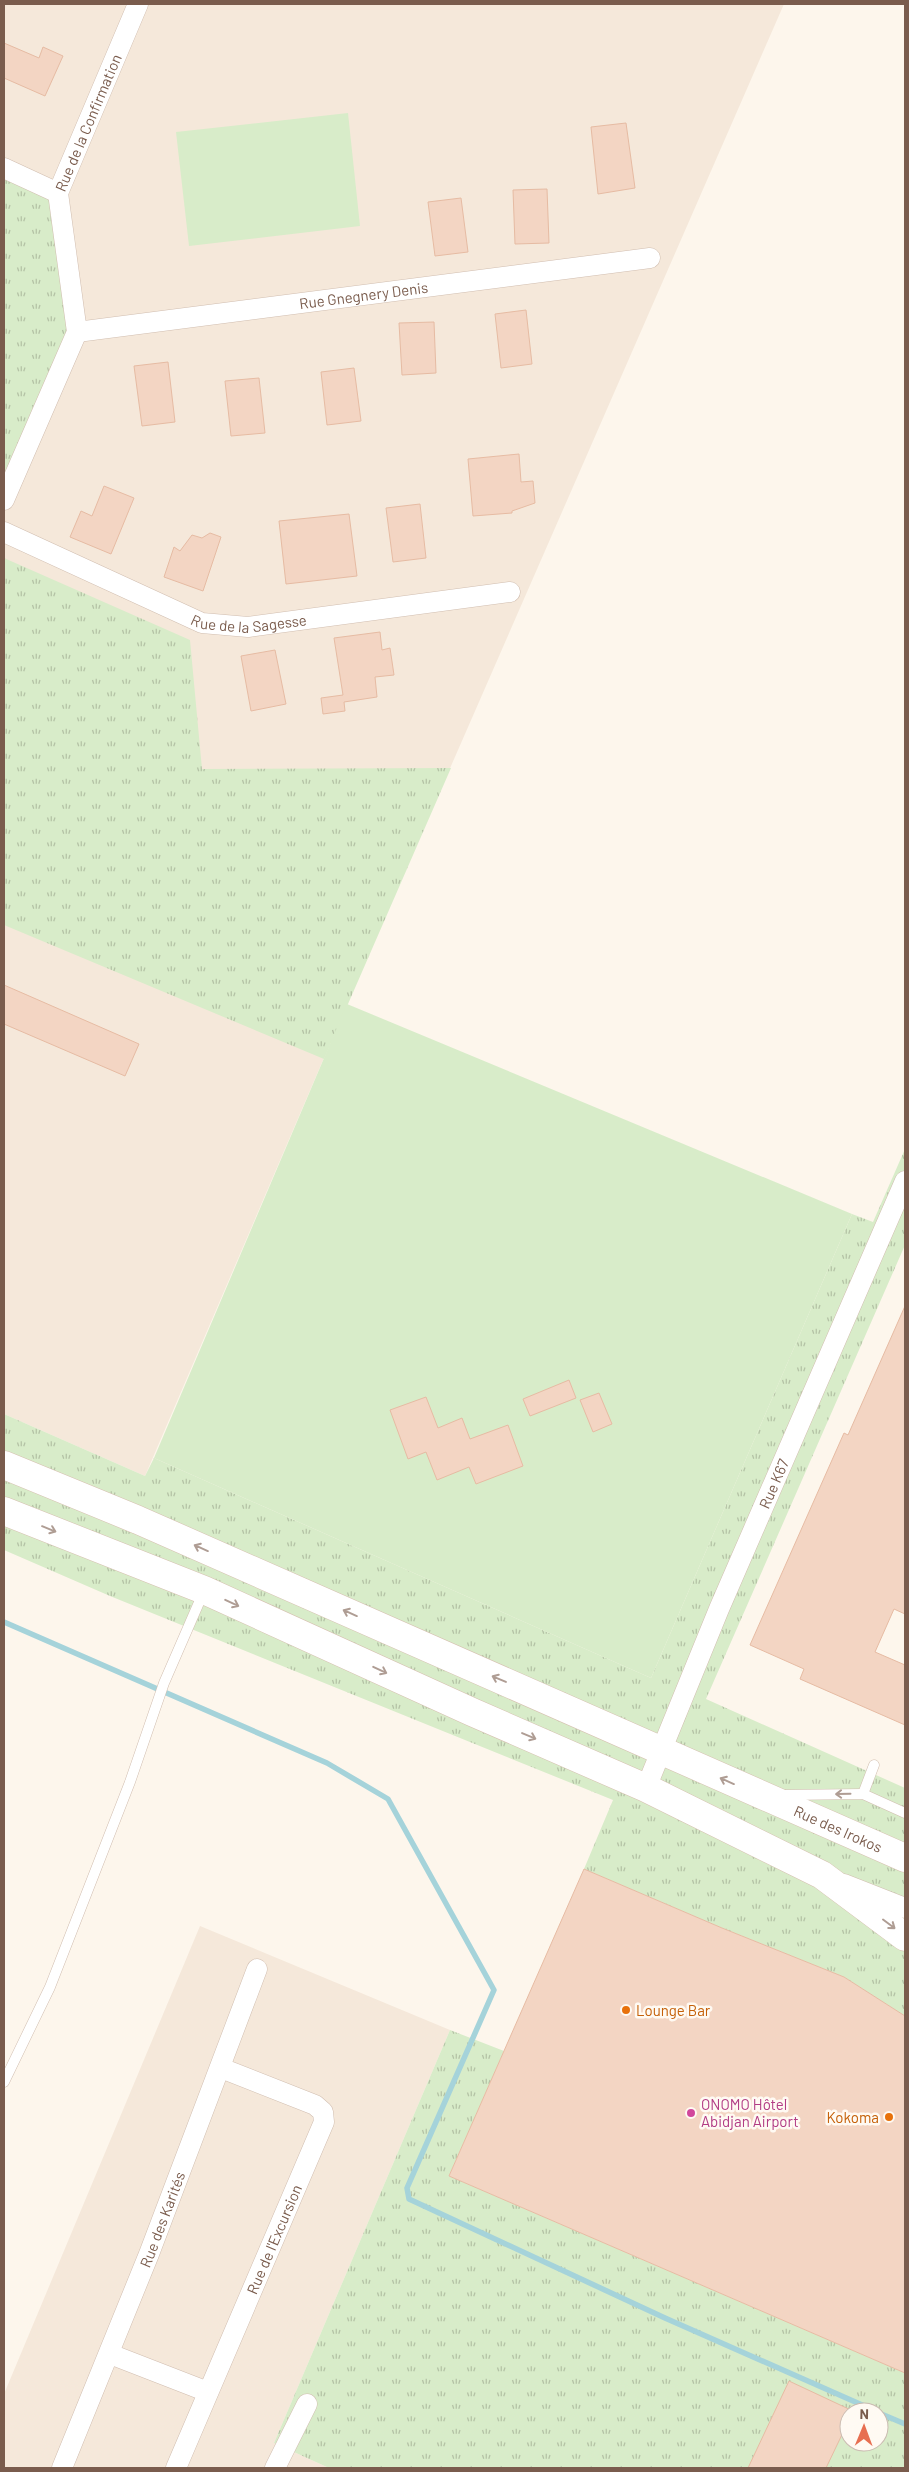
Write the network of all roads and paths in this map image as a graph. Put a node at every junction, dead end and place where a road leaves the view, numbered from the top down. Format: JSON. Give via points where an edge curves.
{"nodes":[{"id":1,"x":138,"y":4,"type":"edge"},
{"id":2,"x":4,"y":168,"type":"edge"},
{"id":3,"x":58,"y":193,"type":"junction"},
{"id":4,"x":650,"y":258,"type":"dead end"},
{"id":5,"x":77,"y":332,"type":"junction"},
{"id":6,"x":4,"y":500,"type":"edge"},
{"id":7,"x":4,"y":532,"type":"edge"},
{"id":8,"x":510,"y":592,"type":"dead end"},
{"id":9,"x":905,"y":1181,"type":"edge"},
{"id":10,"x":4,"y":1464,"type":"edge"},
{"id":11,"x":4,"y":1511,"type":"edge"},
{"id":12,"x":204,"y":1590,"type":"junction"},
{"id":13,"x":661,"y":1752,"type":"junction"},
{"id":14,"x":874,"y":1765,"type":"dead end"},
{"id":15,"x":646,"y":1788,"type":"junction"},
{"id":16,"x":863,"y":1794,"type":"junction"},
{"id":17,"x":765,"y":1798,"type":"junction"},
{"id":18,"x":905,"y":1813,"type":"edge"},
{"id":19,"x":752,"y":1839,"type":"junction"},
{"id":20,"x":905,"y":1858,"type":"edge"},
{"id":21,"x":822,"y":1874,"type":"junction"},
{"id":22,"x":905,"y":1908,"type":"edge"},
{"id":23,"x":905,"y":1937,"type":"edge"},
{"id":24,"x":257,"y":1969,"type":"dead end"},
{"id":25,"x":221,"y":2068,"type":"junction"},
{"id":26,"x":4,"y":2082,"type":"edge"},
{"id":27,"x":110,"y":2354,"type":"junction"},
{"id":28,"x":208,"y":2392,"type":"junction"},
{"id":29,"x":306,"y":2404,"type":"dead end"},
{"id":30,"x":62,"y":2468,"type":"edge"},
{"id":31,"x":176,"y":2468,"type":"edge"},
{"id":32,"x":274,"y":2468,"type":"edge"}],
"edges":[{"from":1,"to":3,"type":"street","name":"Rue de la Confirmation"},
{"from":2,"to":3,"type":"street"},
{"from":3,"to":5,"type":"street","name":"Rue de la Confirmation"},
{"from":4,"to":5,"type":"street","name":"Rue Gnegnery Denis"},
{"from":5,"to":6,"type":"street"},
{"from":7,"to":8,"type":"street","name":"Rue de la Sagesse","via":[[202,623],[248,627]]},
{"from":9,"to":13,"type":"street","name":"Rue K67","via":[[719,1609]]},
{"from":13,"to":10,"type":"main road","name":"Rue des Irokos","one_way":true},
{"from":11,"to":12,"type":"main road","one_way":true},
{"from":12,"to":15,"type":"main road","one_way":true},
{"from":12,"to":26,"type":"lane","via":[[164,1683],[130,1782],[50,1987]]},
{"from":13,"to":15,"type":"street","name":"Rue K67"},
{"from":17,"to":13,"type":"main road","name":"Rue des Irokos","one_way":true},
{"from":14,"to":16,"type":"lane"},
{"from":15,"to":19,"type":"main road"},
{"from":16,"to":17,"type":"lane","one_way":true},
{"from":16,"to":18,"type":"lane"},
{"from":17,"to":19,"type":"main road"},
{"from":17,"to":20,"type":"main road","name":"Rue des Irokos"},
{"from":19,"to":21,"type":"main road"},
{"from":21,"to":22,"type":"street"},
{"from":21,"to":23,"type":"main road","one_way":true},
{"from":24,"to":25,"type":"street","name":"Rue des Karités"},
{"from":25,"to":27,"type":"street","name":"Rue des Karités"},
{"from":25,"to":28,"type":"street","name":"Rue de l'Excursion","via":[[315,2105],[324,2112],[324,2122]]},
{"from":27,"to":28,"type":"street"},
{"from":27,"to":30,"type":"street","name":"Rue des Karités"},
{"from":28,"to":31,"type":"street","name":"Rue de l'Excursion"},
{"from":29,"to":32,"type":"street"}]}
